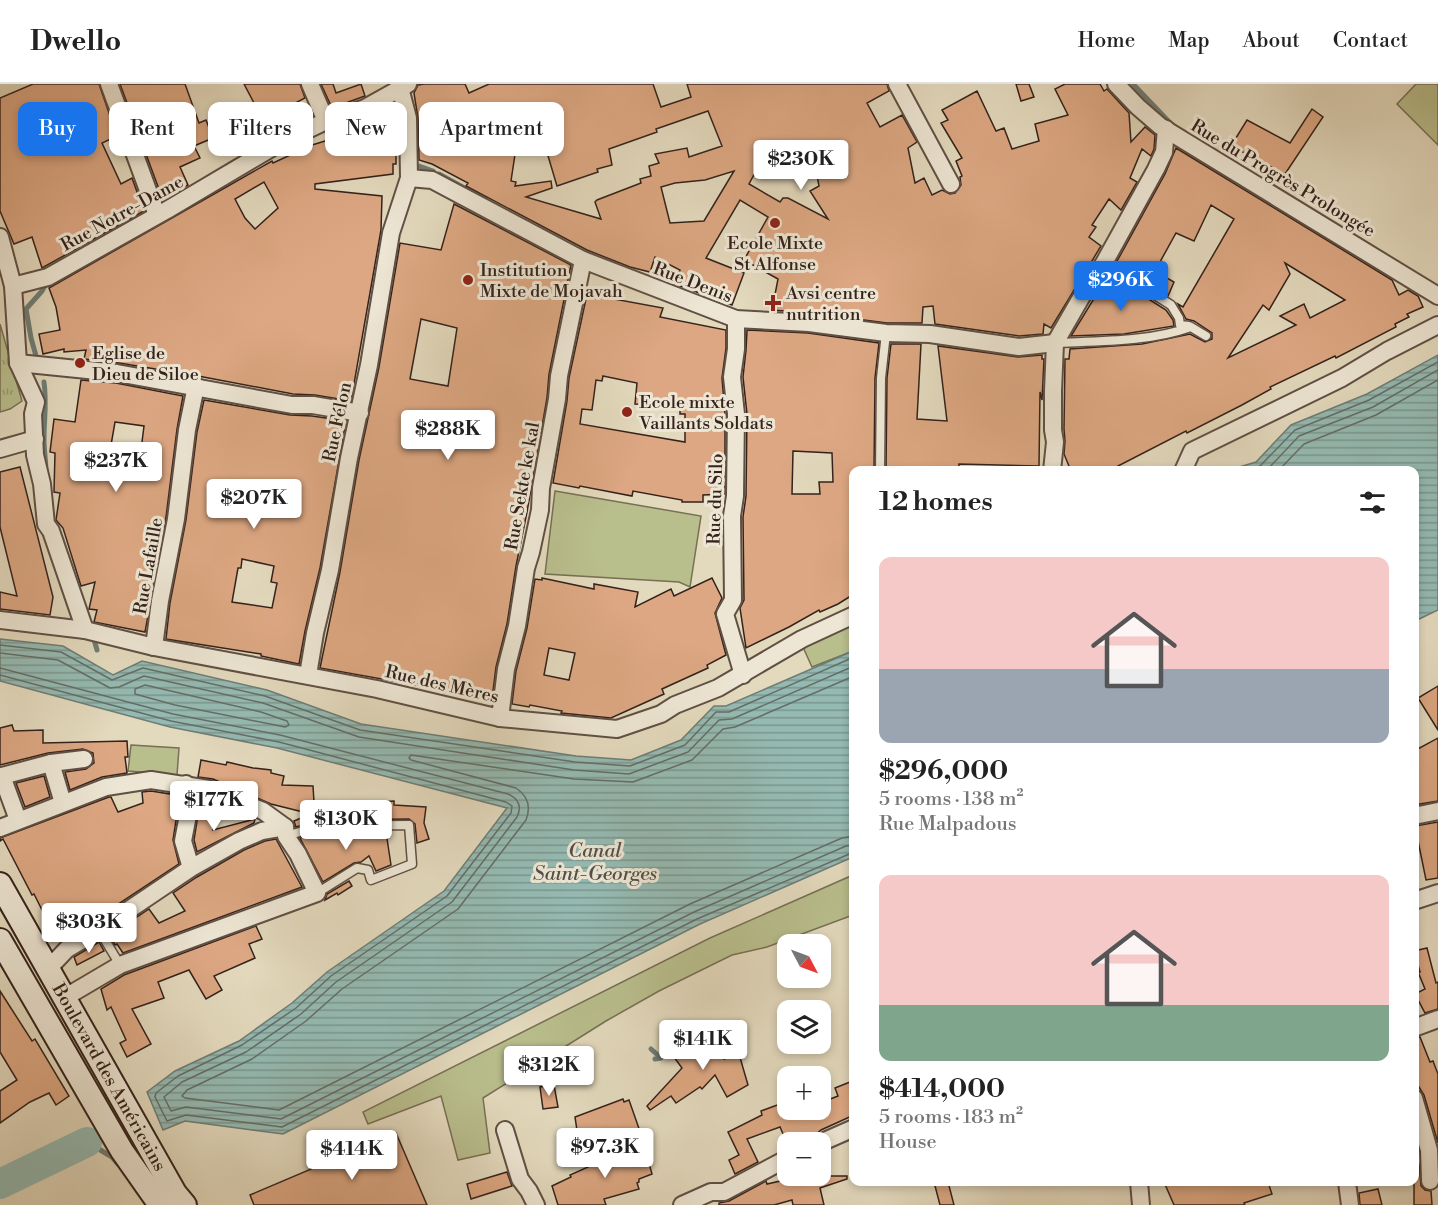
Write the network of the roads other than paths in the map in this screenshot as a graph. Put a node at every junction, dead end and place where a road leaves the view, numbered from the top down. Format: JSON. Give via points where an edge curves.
{"nodes":[{"id":1,"x":109,"y":84,"type":"edge"},
{"id":2,"x":310,"y":84,"type":"edge"},
{"id":3,"x":897,"y":84,"type":"edge"},
{"id":4,"x":1116,"y":84,"type":"edge"},
{"id":5,"x":403,"y":85,"type":"edge"},
{"id":6,"x":375,"y":102,"type":"edge"},
{"id":7,"x":325,"y":117,"type":"edge"},
{"id":8,"x":325,"y":122,"type":"edge"},
{"id":9,"x":1166,"y":129,"type":"junction"},
{"id":10,"x":410,"y":178,"type":"junction"},
{"id":11,"x":951,"y":184,"type":"dead end"},
{"id":12,"x":157,"y":215,"type":"junction"},
{"id":13,"x":0,"y":237,"type":"edge"},
{"id":14,"x":583,"y":260,"type":"junction"},
{"id":15,"x":1104,"y":263,"type":"junction"},
{"id":16,"x":13,"y":286,"type":"junction"},
{"id":17,"x":1438,"y":296,"type":"edge"},
{"id":18,"x":736,"y":319,"type":"junction"},
{"id":19,"x":1438,"y":325,"type":"edge"},
{"id":20,"x":1191,"y":327,"type":"junction"},
{"id":21,"x":886,"y":333,"type":"junction"},
{"id":22,"x":1206,"y":336,"type":"dead end"},
{"id":23,"x":1055,"y":343,"type":"junction"},
{"id":24,"x":18,"y":363,"type":"junction"},
{"id":25,"x":196,"y":386,"type":"junction"},
{"id":26,"x":360,"y":413,"type":"junction"},
{"id":27,"x":35,"y":439,"type":"junction"},
{"id":28,"x":0,"y":449,"type":"edge"},
{"id":29,"x":880,"y":466,"type":"edge"},
{"id":30,"x":1053,"y":466,"type":"edge"},
{"id":31,"x":1185,"y":466,"type":"edge"},
{"id":32,"x":849,"y":617,"type":"edge"},
{"id":33,"x":0,"y":620,"type":"edge"},
{"id":34,"x":85,"y":630,"type":"junction"},
{"id":35,"x":154,"y":647,"type":"junction"},
{"id":36,"x":308,"y":675,"type":"junction"},
{"id":37,"x":743,"y":675,"type":"junction"},
{"id":38,"x":500,"y":718,"type":"junction"},
{"id":39,"x":84,"y":759,"type":"dead end"},
{"id":40,"x":51,"y":763,"type":"junction"},
{"id":41,"x":1,"y":776,"type":"edge"},
{"id":42,"x":186,"y":784,"type":"junction"},
{"id":43,"x":63,"y":803,"type":"junction"},
{"id":44,"x":1438,"y":811,"type":"edge"},
{"id":45,"x":1419,"y":815,"type":"edge"},
{"id":46,"x":18,"y":820,"type":"junction"},
{"id":47,"x":0,"y":828,"type":"edge"},
{"id":48,"x":285,"y":831,"type":"junction"},
{"id":49,"x":191,"y":868,"type":"junction"},
{"id":50,"x":0,"y":884,"type":"edge"},
{"id":51,"x":318,"y":893,"type":"junction"},
{"id":52,"x":1438,"y":893,"type":"edge"},
{"id":53,"x":1419,"y":899,"type":"edge"},
{"id":54,"x":99,"y":930,"type":"junction"},
{"id":55,"x":0,"y":940,"type":"edge"},
{"id":56,"x":120,"y":965,"type":"junction"},
{"id":57,"x":48,"y":969,"type":"junction"},
{"id":58,"x":64,"y":998,"type":"junction"},
{"id":59,"x":1438,"y":1019,"type":"edge"},
{"id":60,"x":1419,"y":1026,"type":"edge"},
{"id":61,"x":1419,"y":1115,"type":"edge"},
{"id":62,"x":505,"y":1130,"type":"dead end"},
{"id":63,"x":849,"y":1130,"type":"edge"},
{"id":64,"x":831,"y":1138,"type":"edge"},
{"id":65,"x":777,"y":1164,"type":"edge"},
{"id":66,"x":1430,"y":1181,"type":"dead end"},
{"id":67,"x":1139,"y":1186,"type":"edge"},
{"id":68,"x":1348,"y":1186,"type":"edge"},
{"id":69,"x":173,"y":1202,"type":"edge"},
{"id":70,"x":536,"y":1205,"type":"edge"},
{"id":71,"x":682,"y":1205,"type":"edge"},
{"id":72,"x":1141,"y":1205,"type":"edge"},
{"id":73,"x":1350,"y":1205,"type":"edge"}],
"edges":[{"from":1,"to":12,"type":"street"},
{"from":2,"to":7,"type":"street"},
{"from":3,"to":11,"type":"street"},
{"from":4,"to":9,"type":"street","name":"Rue du Progrès Prolongée"},
{"from":5,"to":6,"type":"street","name":"Rue Notre-Dame"},
{"from":5,"to":10,"type":"street"},
{"from":8,"to":12,"type":"street","name":"Rue Notre-Dame","via":[[280,143]]},
{"from":9,"to":15,"type":"street","via":[[1164,152]]},
{"from":9,"to":17,"type":"street","name":"Rue du Progrès Prolongée"},
{"from":10,"to":14,"type":"street","name":"Rue Denis","via":[[432,180]]},
{"from":10,"to":26,"type":"street","name":"Rue Félon","via":[[391,233]]},
{"from":12,"to":16,"type":"street","name":"Rue Notre-Dame","via":[[48,277]]},
{"from":13,"to":16,"type":"street"},
{"from":14,"to":18,"type":"street","name":"Rue Denis"},
{"from":14,"to":38,"type":"street","name":"Rue Sekte ke kal"},
{"from":15,"to":20,"type":"lane","via":[[1171,305],[1180,325]]},
{"from":15,"to":23,"type":"street"},
{"from":16,"to":24,"type":"street"},
{"from":18,"to":21,"type":"street","name":"Rue Denis"},
{"from":18,"to":37,"type":"street","name":"Rue du Silo","via":[[732,377],[736,414],[733,600],[725,614]]},
{"from":19,"to":31,"type":"street","via":[[1342,378],[1192,451]]},
{"from":20,"to":22,"type":"lane"},
{"from":20,"to":23,"type":"lane","via":[[1145,336]]},
{"from":21,"to":23,"type":"street","name":"Rue Denis","via":[[930,334],[1019,347]]},
{"from":21,"to":29,"type":"lane"},
{"from":23,"to":30,"type":"street"},
{"from":24,"to":25,"type":"street"},
{"from":24,"to":27,"type":"street","via":[[36,402]]},
{"from":25,"to":26,"type":"street","via":[[292,405]]},
{"from":25,"to":35,"type":"street","name":"Rue Lafaille"},
{"from":26,"to":36,"type":"street","name":"Rue Félon"},
{"from":27,"to":28,"type":"street"},
{"from":27,"to":34,"type":"street","via":[[46,524]]},
{"from":32,"to":37,"type":"street","name":"Rue des Mères","via":[[802,639]]},
{"from":33,"to":34,"type":"street","name":"Rue des Mères"},
{"from":34,"to":35,"type":"street","name":"Rue des Mères"},
{"from":35,"to":36,"type":"street","name":"Rue des Mères"},
{"from":36,"to":38,"type":"street","name":"Rue des Mères"},
{"from":37,"to":38,"type":"street","name":"Rue des Mères","via":[[661,714],[617,729]]},
{"from":39,"to":40,"type":"street"},
{"from":40,"to":41,"type":"street"},
{"from":40,"to":43,"type":"street"},
{"from":41,"to":46,"type":"street"},
{"from":42,"to":43,"type":"street","via":[[144,780],[106,787]]},
{"from":42,"to":48,"type":"street","via":[[263,811]]},
{"from":42,"to":49,"type":"street","via":[[188,815],[183,841]]},
{"from":43,"to":46,"type":"street"},
{"from":44,"to":45,"type":"street"},
{"from":46,"to":47,"type":"street"},
{"from":48,"to":49,"type":"street","via":[[262,831]]},
{"from":48,"to":51,"type":"street"},
{"from":48,"to":51,"type":"lane","via":[[320,826],[409,825],[412,864],[371,880],[368,870],[357,868]]},
{"from":49,"to":54,"type":"street"},
{"from":50,"to":57,"type":"main road","name":"Boulevard des Américains"},
{"from":51,"to":56,"type":"street"},
{"from":52,"to":53,"type":"street"},
{"from":54,"to":56,"type":"lane"},
{"from":54,"to":57,"type":"street","via":[[67,949]]},
{"from":55,"to":69,"type":"main road","name":"Boulevard des Américains","via":[[122,1151]]},
{"from":56,"to":58,"type":"street"},
{"from":57,"to":58,"type":"main road","name":"Boulevard des Américains"},
{"from":58,"to":69,"type":"main road","name":"Boulevard des Américains"},
{"from":59,"to":60,"type":"street"},
{"from":61,"to":66,"type":"street","via":[[1429,1150]]},
{"from":62,"to":70,"type":"street","via":[[520,1179]]},
{"from":63,"to":64,"type":"street"},
{"from":65,"to":71,"type":"street","via":[[724,1192],[711,1192]]},
{"from":67,"to":72,"type":"street"},
{"from":68,"to":73,"type":"street"}]}
